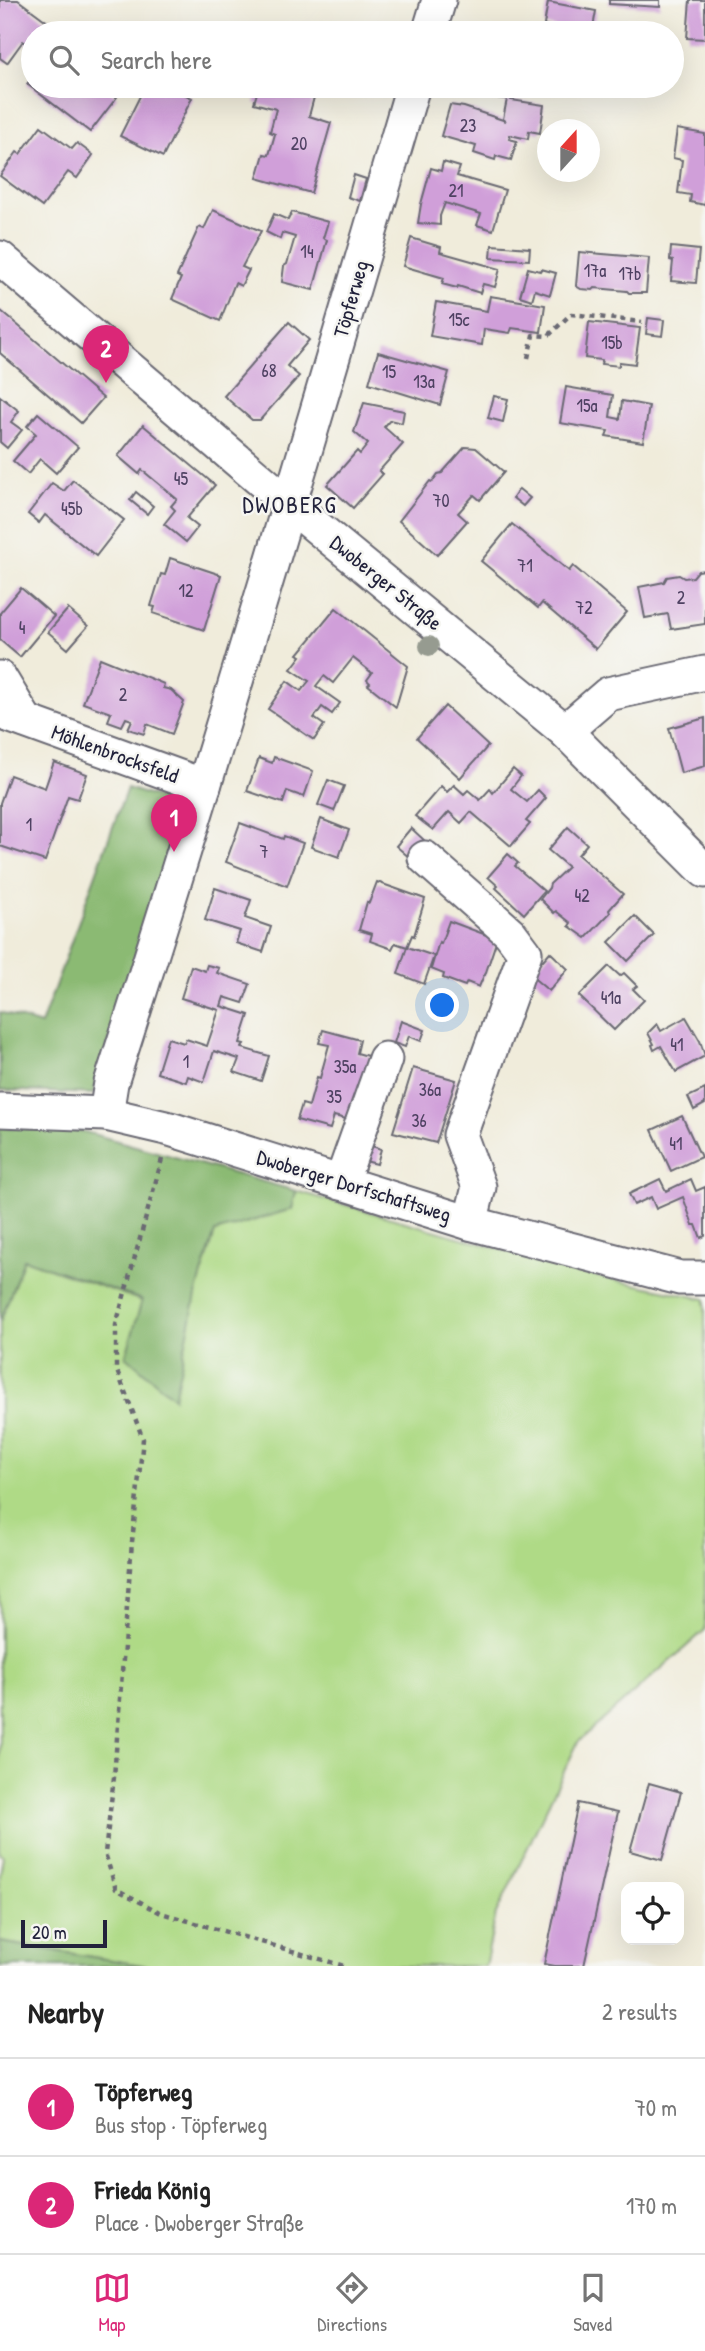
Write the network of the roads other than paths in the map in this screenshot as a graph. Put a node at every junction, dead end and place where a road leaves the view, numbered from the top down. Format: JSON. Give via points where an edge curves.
{"nodes":[{"id":1,"x":439,"y":0,"type":"edge"},
{"id":2,"x":433,"y":21,"type":"edge"},
{"id":3,"x":410,"y":98,"type":"edge"},
{"id":4,"x":0,"y":258,"type":"edge"},
{"id":5,"x":290,"y":505,"type":"junction"},
{"id":6,"x":705,"y":673,"type":"edge"},
{"id":7,"x":0,"y":678,"type":"edge"},
{"id":8,"x":13,"y":717,"type":"edge"},
{"id":9,"x":565,"y":731,"type":"junction"},
{"id":10,"x":204,"y":786,"type":"junction"},
{"id":11,"x":640,"y":804,"type":"junction"},
{"id":12,"x":425,"y":858,"type":"dead end"},
{"id":13,"x":705,"y":871,"type":"edge"},
{"id":14,"x":705,"y":894,"type":"edge"},
{"id":15,"x":385,"y":1059,"type":"dead end"},
{"id":16,"x":0,"y":1110,"type":"edge"},
{"id":17,"x":106,"y":1114,"type":"junction"},
{"id":18,"x":341,"y":1183,"type":"junction"},
{"id":19,"x":470,"y":1223,"type":"junction"},
{"id":20,"x":705,"y":1278,"type":"edge"}],
"edges":[{"from":1,"to":2,"type":"street"},
{"from":3,"to":5,"type":"street","name":"Töpferweg"},
{"from":4,"to":5,"type":"street","name":"Dwoberger Straße"},
{"from":5,"to":9,"type":"street","name":"Dwoberger Straße"},
{"from":5,"to":10,"type":"street","name":"Töpferweg"},
{"from":6,"to":9,"type":"street","via":[[608,694]]},
{"from":7,"to":8,"type":"street","name":"Möhlenbrocksfeld"},
{"from":8,"to":10,"type":"street","name":"Möhlenbrocksfeld"},
{"from":9,"to":11,"type":"street","name":"Dwoberger Straße"},
{"from":10,"to":17,"type":"street","name":"Töpferweg","via":[[111,1083]]},
{"from":11,"to":13,"type":"street","name":"Dwoberger Straße"},
{"from":11,"to":14,"type":"street","name":"Dwoberger Straße"},
{"from":12,"to":19,"type":"street","via":[[510,933],[525,954],[460,1135],[479,1187]]},
{"from":15,"to":18,"type":"street"},
{"from":16,"to":17,"type":"street","name":"Dwoberger Dorfschaftsweg"},
{"from":17,"to":18,"type":"street","name":"Dwoberger Dorfschaftsweg","via":[[170,1129]]},
{"from":18,"to":19,"type":"street","name":"Dwoberger Dorfschaftsweg"},
{"from":19,"to":20,"type":"street","name":"Dwoberger Dorfschaftsweg","via":[[680,1278]]}]}
